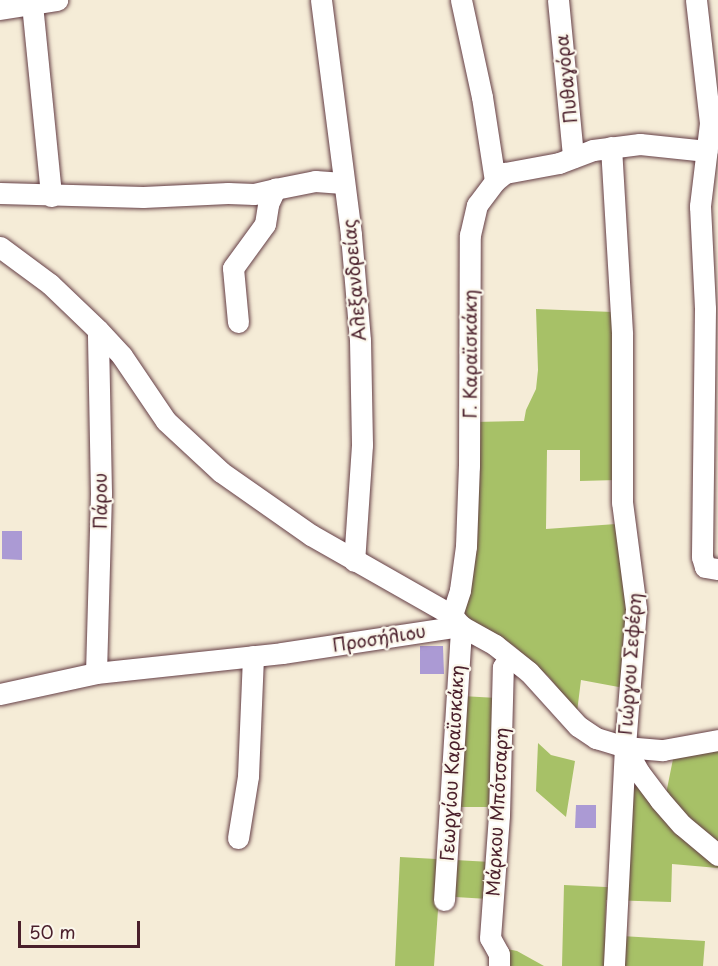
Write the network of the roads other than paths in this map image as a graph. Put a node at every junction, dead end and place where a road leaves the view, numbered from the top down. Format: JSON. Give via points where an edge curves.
{"nodes":[{"id":1,"x":57,"y":0,"type":"edge"},
{"id":2,"x":321,"y":0,"type":"edge"},
{"id":3,"x":461,"y":0,"type":"edge"},
{"id":4,"x":558,"y":0,"type":"edge"},
{"id":5,"x":696,"y":0,"type":"edge"},
{"id":6,"x":32,"y":4,"type":"junction"},
{"id":7,"x":0,"y":9,"type":"edge"},
{"id":8,"x":611,"y":147,"type":"junction"},
{"id":9,"x":707,"y":151,"type":"junction"},
{"id":10,"x":573,"y":157,"type":"junction"},
{"id":11,"x":495,"y":181,"type":"junction"},
{"id":12,"x":343,"y":183,"type":"junction"},
{"id":13,"x":275,"y":189,"type":"junction"},
{"id":14,"x":0,"y":194,"type":"edge"},
{"id":15,"x":51,"y":196,"type":"junction"},
{"id":16,"x":0,"y":247,"type":"edge"},
{"id":17,"x":238,"y":322,"type":"dead end"},
{"id":18,"x":98,"y":330,"type":"junction"},
{"id":19,"x":354,"y":561,"type":"junction"},
{"id":20,"x":718,"y":569,"type":"edge"},
{"id":21,"x":456,"y":620,"type":"junction"},
{"id":22,"x":253,"y":656,"type":"junction"},
{"id":23,"x":510,"y":658,"type":"junction"},
{"id":24,"x":96,"y":673,"type":"junction"},
{"id":25,"x":0,"y":694,"type":"edge"},
{"id":26,"x":718,"y":740,"type":"edge"},
{"id":27,"x":625,"y":747,"type":"junction"},
{"id":28,"x":238,"y":838,"type":"dead end"},
{"id":29,"x":718,"y":855,"type":"edge"},
{"id":30,"x":444,"y":900,"type":"dead end"},
{"id":31,"x":499,"y":966,"type":"edge"},
{"id":32,"x":614,"y":966,"type":"edge"}],
"edges":[{"from":1,"to":6,"type":"street"},
{"from":2,"to":12,"type":"street","name":"Αλεξανδρείας"},
{"from":3,"to":11,"type":"street"},
{"from":4,"to":10,"type":"street","name":"Πυθαγόρα"},
{"from":5,"to":9,"type":"street","via":[[709,108]]},
{"from":6,"to":7,"type":"street"},
{"from":6,"to":15,"type":"street"},
{"from":8,"to":9,"type":"street","name":"Γ. Καραϊσκάκη","via":[[654,144]]},
{"from":8,"to":10,"type":"street","name":"Γ. Καραϊσκάκη"},
{"from":8,"to":27,"type":"street","name":"Γιώργου Σεφέρη","via":[[622,334],[622,502],[636,609]]},
{"from":9,"to":20,"type":"street","via":[[700,206],[705,309],[702,557],[705,567]]},
{"from":10,"to":11,"type":"street","name":"Γ. Καραϊσκάκη","via":[[516,169]]},
{"from":11,"to":21,"type":"street","name":"Γ. Καραϊσκάκη","via":[[477,205],[472,222],[466,546]]},
{"from":12,"to":13,"type":"street","via":[[315,181]]},
{"from":12,"to":19,"type":"street","name":"Αλεξανδρείας","via":[[360,340],[362,445]]},
{"from":13,"to":15,"type":"street","via":[[254,194]]},
{"from":13,"to":17,"type":"street","via":[[265,224],[233,268]]},
{"from":14,"to":15,"type":"street"},
{"from":16,"to":18,"type":"street","via":[[50,284]]},
{"from":18,"to":19,"type":"street","via":[[122,356],[166,421],[187,442],[241,487]]},
{"from":18,"to":24,"type":"street","name":"Πάρου","via":[[101,493]]},
{"from":19,"to":21,"type":"street"},
{"from":21,"to":22,"type":"street","name":"Προσήλιου"},
{"from":21,"to":23,"type":"street"},
{"from":21,"to":30,"type":"street","name":"Γεωργίου Καραϊσκάκη"},
{"from":22,"to":24,"type":"street","name":"Προσήλιου"},
{"from":22,"to":28,"type":"street","via":[[248,776]]},
{"from":23,"to":27,"type":"street","via":[[539,682],[589,735]]},
{"from":23,"to":31,"type":"street","name":"Μάρκου Μπότσαρη","via":[[502,667],[499,815],[490,939],[499,954]]},
{"from":24,"to":25,"type":"street","name":"Προσήλιου"},
{"from":26,"to":27,"type":"street","via":[[663,750]]},
{"from":27,"to":29,"type":"street","via":[[645,781],[674,816]]},
{"from":27,"to":32,"type":"street","name":"Γιώργου Σεφέρη"}]}
